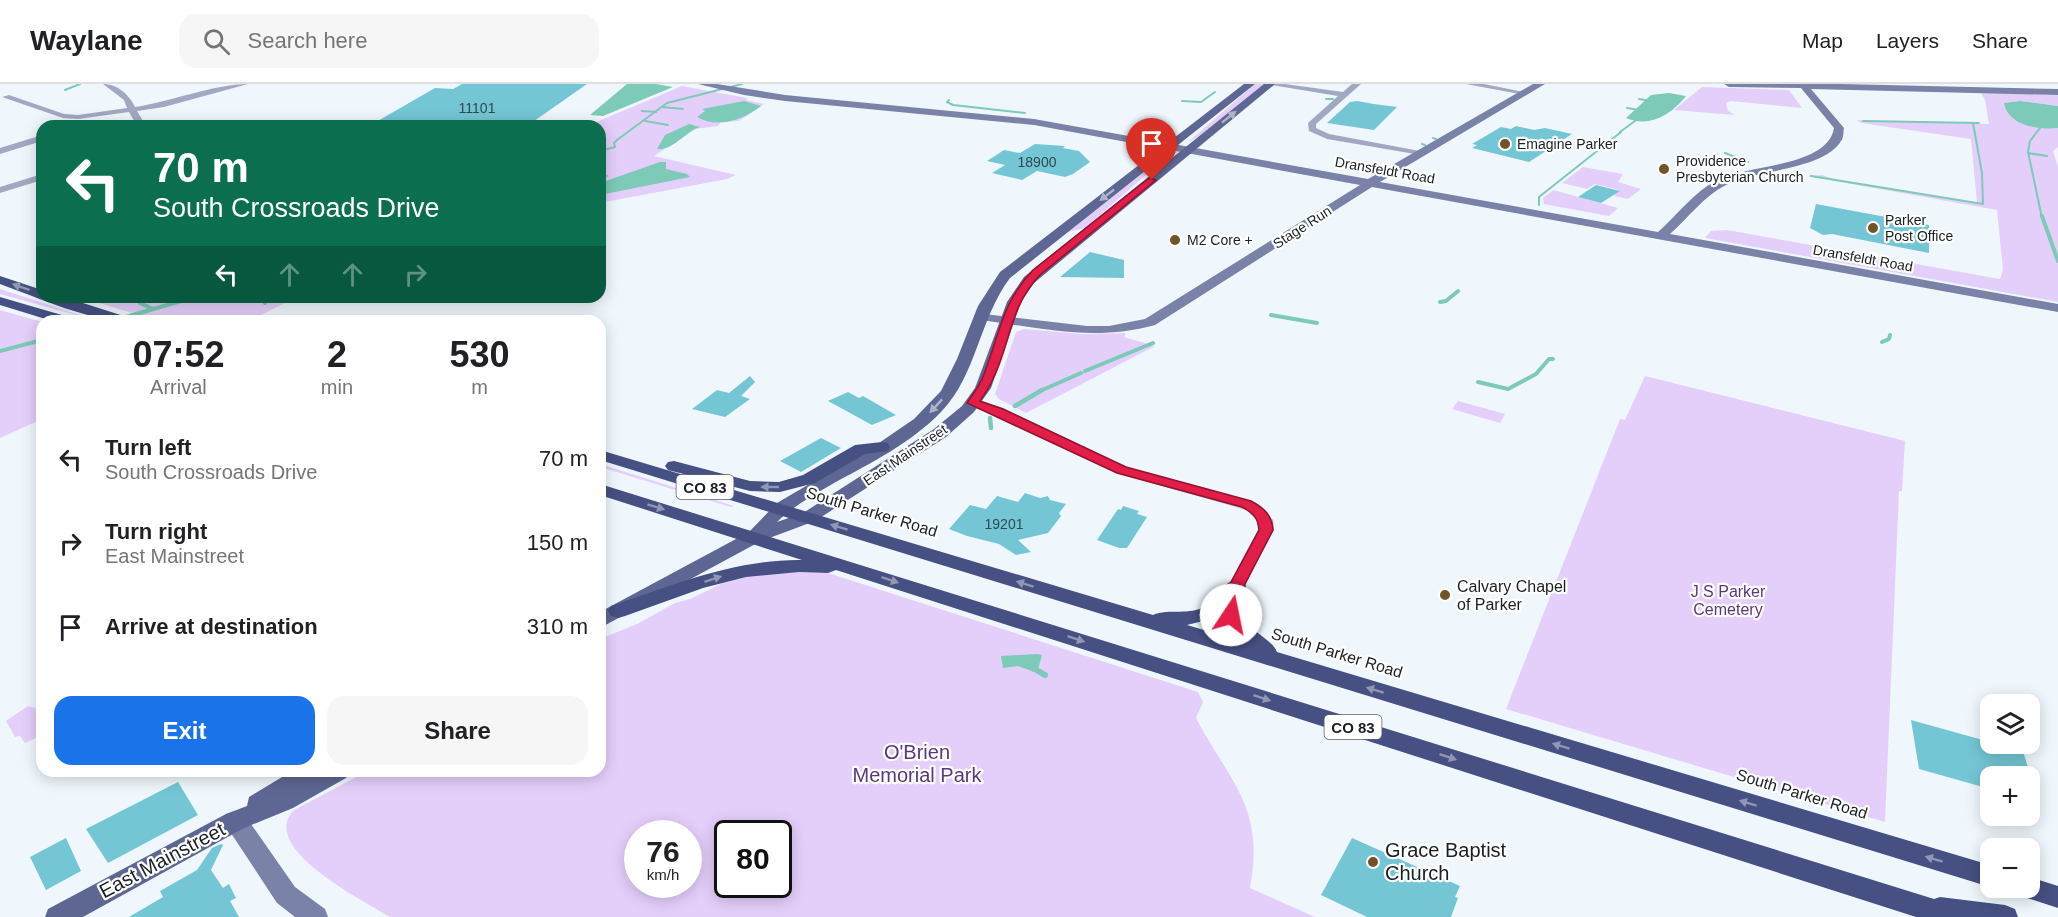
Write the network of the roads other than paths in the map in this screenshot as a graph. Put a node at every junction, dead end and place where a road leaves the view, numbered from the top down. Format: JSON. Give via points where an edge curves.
{"nodes":[{"id":1,"x":106,"y":84,"type":"edge"},
{"id":2,"x":244,"y":84,"type":"edge"},
{"id":3,"x":703,"y":84,"type":"edge"},
{"id":4,"x":1250,"y":84,"type":"edge"},
{"id":5,"x":1270,"y":84,"type":"edge"},
{"id":6,"x":1357,"y":84,"type":"edge"},
{"id":7,"x":1470,"y":84,"type":"edge"},
{"id":8,"x":1540,"y":84,"type":"edge"},
{"id":9,"x":1729,"y":84,"type":"edge"},
{"id":10,"x":1922,"y":84,"type":"edge"},
{"id":11,"x":1803,"y":85,"type":"edge"},
{"id":12,"x":2058,"y":90,"type":"edge"},
{"id":13,"x":1525,"y":93,"type":"junction"},
{"id":14,"x":1344,"y":95,"type":"junction"},
{"id":15,"x":6,"y":97,"type":"dead end"},
{"id":16,"x":131,"y":109,"type":"junction"},
{"id":17,"x":73,"y":117,"type":"junction"},
{"id":18,"x":66,"y":120,"type":"edge"},
{"id":19,"x":136,"y":120,"type":"edge"},
{"id":20,"x":36,"y":140,"type":"edge"},
{"id":21,"x":1170,"y":146,"type":"junction"},
{"id":22,"x":1189,"y":150,"type":"junction"},
{"id":23,"x":0,"y":151,"type":"edge"},
{"id":24,"x":1421,"y":152,"type":"junction"},
{"id":25,"x":36,"y":179,"type":"edge"},
{"id":26,"x":1371,"y":183,"type":"junction"},
{"id":27,"x":0,"y":190,"type":"edge"},
{"id":28,"x":1660,"y":236,"type":"junction"},
{"id":29,"x":1030,"y":255,"type":"junction"},
{"id":30,"x":0,"y":280,"type":"edge"},
{"id":31,"x":1022,"y":288,"type":"junction"},
{"id":32,"x":36,"y":292,"type":"edge"},
{"id":33,"x":0,"y":301,"type":"edge"},
{"id":34,"x":69,"y":303,"type":"edge"},
{"id":35,"x":2058,"y":308,"type":"edge"},
{"id":36,"x":48,"y":315,"type":"edge"},
{"id":37,"x":106,"y":315,"type":"edge"},
{"id":38,"x":981,"y":315,"type":"junction"},
{"id":39,"x":1008,"y":319,"type":"junction"},
{"id":40,"x":970,"y":344,"type":"junction"},
{"id":41,"x":973,"y":403,"type":"junction"},
{"id":42,"x":882,"y":447,"type":"junction"},
{"id":43,"x":606,"y":457,"type":"edge"},
{"id":44,"x":629,"y":464,"type":"junction"},
{"id":45,"x":606,"y":491,"type":"edge"},
{"id":46,"x":781,"y":509,"type":"junction"},
{"id":47,"x":809,"y":517,"type":"junction"},
{"id":48,"x":754,"y":537,"type":"junction"},
{"id":49,"x":862,"y":571,"type":"junction"},
{"id":50,"x":1236,"y":586,"type":"junction"},
{"id":51,"x":609,"y":616,"type":"edge"},
{"id":52,"x":1146,"y":620,"type":"junction"},
{"id":53,"x":1287,"y":663,"type":"junction"},
{"id":54,"x":301,"y":777,"type":"edge"},
{"id":55,"x":327,"y":777,"type":"edge"},
{"id":56,"x":235,"y":821,"type":"junction"},
{"id":57,"x":1980,"y":873,"type":"edge"},
{"id":58,"x":2040,"y":891,"type":"edge"},
{"id":59,"x":2058,"y":897,"type":"edge"},
{"id":60,"x":1917,"y":906,"type":"junction"},
{"id":61,"x":58,"y":917,"type":"edge"},
{"id":62,"x":315,"y":917,"type":"edge"},
{"id":63,"x":1953,"y":917,"type":"edge"},
{"id":64,"x":2005,"y":917,"type":"edge"}],
"edges":[{"from":1,"to":16,"type":"street","via":[[127,99]]},
{"from":2,"to":16,"type":"street"},
{"from":3,"to":21,"type":"street","name":"Dransfeldt Road","via":[[766,95],[1001,118]]},
{"from":4,"to":21,"type":"main road","name":"East Mainstreet"},
{"from":5,"to":14,"type":"street"},
{"from":22,"to":5,"type":"main road","name":"East Mainstreet","one_way":true},
{"from":6,"to":14,"type":"street"},
{"from":7,"to":13,"type":"street"},
{"from":8,"to":13,"type":"street","name":"Stage Run"},
{"from":9,"to":11,"type":"street"},
{"from":10,"to":12,"type":"street"},
{"from":11,"to":12,"type":"street"},
{"from":11,"to":28,"type":"street","via":[[1839,128],[1840,137],[1835,145],[1811,158],[1723,182]]},
{"from":13,"to":24,"type":"street","name":"Stage Run"},
{"from":14,"to":24,"type":"street","via":[[1312,123],[1312,129],[1327,136]]},
{"from":15,"to":17,"type":"street"},
{"from":16,"to":17,"type":"street"},
{"from":16,"to":19,"type":"street"},
{"from":17,"to":18,"type":"street"},
{"from":20,"to":23,"type":"street"},
{"from":21,"to":22,"type":"street","name":"Dransfeldt Road"},
{"from":21,"to":29,"type":"main road","name":"East Mainstreet","one_way":true},
{"from":22,"to":26,"type":"street","name":"Dransfeldt Road"},
{"from":22,"to":31,"type":"main road","name":"East Mainstreet"},
{"from":24,"to":26,"type":"street","name":"Stage Run"},
{"from":25,"to":27,"type":"street"},
{"from":26,"to":28,"type":"street","name":"Dransfeldt Road"},
{"from":26,"to":39,"type":"street","name":"Stage Run","via":[[1145,324],[1091,330]]},
{"from":28,"to":35,"type":"street","name":"Dransfeldt Road"},
{"from":29,"to":31,"type":"main road","via":[[1036,260],[1017,282]]},
{"from":29,"to":38,"type":"main road","name":"East Mainstreet","via":[[1000,280]]},
{"from":32,"to":30,"type":"highway","one_way":true},
{"from":31,"to":39,"type":"main road","name":"East Mainstreet"},
{"from":33,"to":36,"type":"highway"},
{"from":34,"to":37,"type":"highway"},
{"from":38,"to":39,"type":"street","name":"Stage Run"},
{"from":38,"to":40,"type":"main road","name":"East Mainstreet"},
{"from":39,"to":41,"type":"main road","name":"East Mainstreet","via":[[990,374]]},
{"from":40,"to":41,"type":"main road","via":[[976,354],[962,394]]},
{"from":40,"to":42,"type":"main road","name":"East Mainstreet","one_way":true,"via":[[953,386],[940,403],[915,426]]},
{"from":41,"to":47,"type":"main road","name":"East Mainstreet","via":[[932,440]]},
{"from":41,"to":50,"type":"street","via":[[999,411],[1121,470],[1252,507],[1265,520],[1266,530]]},
{"from":42,"to":44,"type":"highway","one_way":true,"via":[[861,449],[809,479],[780,487],[750,486],[681,466]]},
{"from":42,"to":46,"type":"main road","name":"East Mainstreet"},
{"from":43,"to":44,"type":"highway","name":"South Parker Road","number":"CO 83"},
{"from":44,"to":46,"type":"highway","name":"South Parker Road","number":"CO 83"},
{"from":45,"to":48,"type":"highway","number":"CO 83","one_way":true},
{"from":46,"to":47,"type":"highway","name":"South Parker Road","number":"CO 83"},
{"from":46,"to":48,"type":"main road","name":"East Mainstreet"},
{"from":47,"to":48,"type":"main road","name":"East Mainstreet"},
{"from":52,"to":47,"type":"highway","name":"South Parker Road","number":"CO 83","one_way":true},
{"from":48,"to":49,"type":"highway","number":"CO 83"},
{"from":48,"to":51,"type":"main road","name":"East Mainstreet"},
{"from":51,"to":49,"type":"highway","one_way":true,"via":[[750,569],[807,566]]},
{"from":49,"to":60,"type":"highway","number":"CO 83","one_way":true},
{"from":50,"to":52,"type":"highway","via":[[1212,612],[1184,619]]},
{"from":50,"to":53,"type":"highway","via":[[1231,615],[1237,627]]},
{"from":52,"to":53,"type":"highway","name":"South Parker Road","number":"CO 83"},
{"from":57,"to":53,"type":"highway","name":"South Parker Road","number":"CO 83","one_way":true},
{"from":54,"to":56,"type":"main road","name":"East Mainstreet"},
{"from":55,"to":56,"type":"main road","name":"East Mainstreet","via":[[284,801]]},
{"from":56,"to":61,"type":"main road","name":"East Mainstreet"},
{"from":56,"to":62,"type":"street","via":[[286,894]]},
{"from":58,"to":59,"type":"highway"},
{"from":60,"to":63,"type":"highway","number":"CO 83"},
{"from":60,"to":64,"type":"highway"}]}
